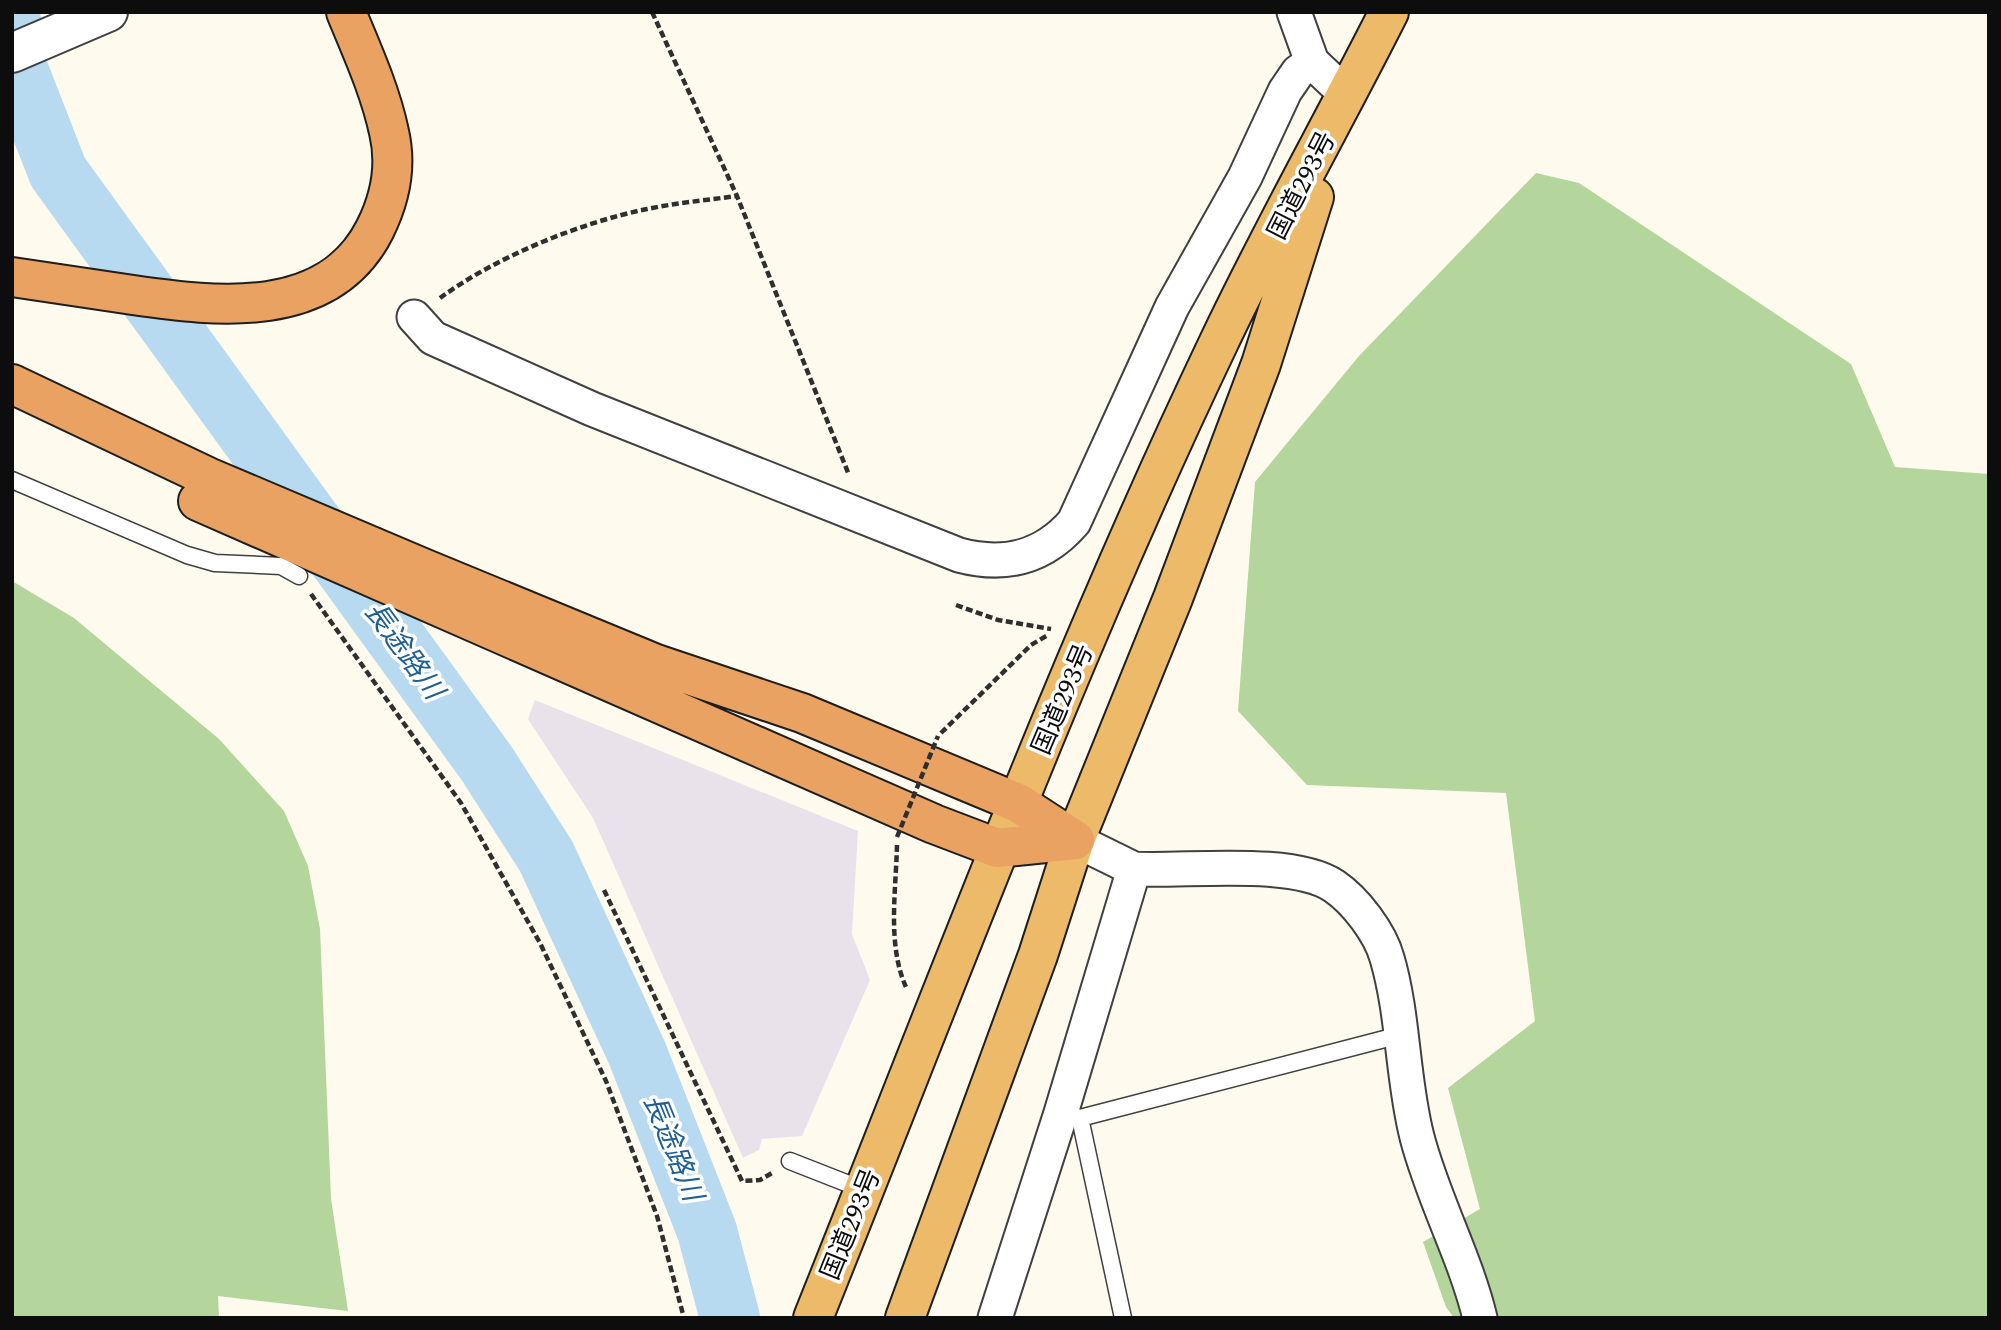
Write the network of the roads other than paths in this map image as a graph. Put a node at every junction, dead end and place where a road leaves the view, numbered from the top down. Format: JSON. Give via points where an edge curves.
{"nodes":[{"id":1,"x":108,"y":12,"type":"edge"},
{"id":2,"x":346,"y":12,"type":"edge"},
{"id":3,"x":1294,"y":12,"type":"edge"},
{"id":4,"x":1389,"y":12,"type":"edge"},
{"id":5,"x":27,"y":47,"type":"edge"},
{"id":6,"x":1312,"y":62,"type":"junction"},
{"id":7,"x":1347,"y":95,"type":"junction"},
{"id":8,"x":12,"y":276,"type":"edge"},
{"id":9,"x":414,"y":317,"type":"road end"},
{"id":10,"x":12,"y":384,"type":"edge"},
{"id":11,"x":12,"y":414,"type":"edge"},
{"id":12,"x":12,"y":480,"type":"edge"},
{"id":13,"x":210,"y":492,"type":"junction"},
{"id":14,"x":299,"y":576,"type":"road end"},
{"id":15,"x":425,"y":585,"type":"junction"},
{"id":16,"x":1018,"y":803,"type":"junction"},
{"id":17,"x":1075,"y":840,"type":"junction"},
{"id":18,"x":997,"y":848,"type":"junction"},
{"id":19,"x":1134,"y":869,"type":"junction"},
{"id":20,"x":1400,"y":1035,"type":"junction"},
{"id":21,"x":1071,"y":1115,"type":"junction"},
{"id":22,"x":790,"y":1161,"type":"road end"},
{"id":23,"x":864,"y":1190,"type":"junction"},
{"id":24,"x":813,"y":1318,"type":"edge"},
{"id":25,"x":905,"y":1318,"type":"edge"},
{"id":26,"x":995,"y":1318,"type":"edge"},
{"id":27,"x":1123,"y":1318,"type":"edge"},
{"id":28,"x":1480,"y":1318,"type":"edge"}],
"edges":[{"from":1,"to":5,"type":"street"},
{"from":2,"to":8,"type":"highway","via":[[379,93],[393,170],[380,219],[350,265],[298,295],[233,305],[190,304]]},
{"from":3,"to":6,"type":"street"},
{"from":4,"to":7,"type":"highway","name":"国道293号"},
{"from":6,"to":7,"type":"street"},
{"from":6,"to":9,"type":"street","via":[[1285,91],[1245,177],[1172,307],[1074,522],[1060,538],[1019,559],[981,561],[592,408],[433,338]]},
{"from":7,"to":16,"type":"highway","name":"国道293号","via":[[1218,343]]},
{"from":7,"to":17,"type":"highway","name":"国道293号","via":[[1261,364]]},
{"from":10,"to":13,"type":"highway"},
{"from":11,"to":13,"type":"highway"},
{"from":12,"to":14,"type":"lane","via":[[187,555],[215,563],[281,566]]},
{"from":13,"to":15,"type":"highway"},
{"from":15,"to":16,"type":"highway","via":[[803,713]]},
{"from":15,"to":18,"type":"highway","via":[[934,824]]},
{"from":16,"to":17,"type":"highway"},
{"from":16,"to":18,"type":"highway","name":"国道293号"},
{"from":17,"to":18,"type":"highway"},
{"from":17,"to":19,"type":"street"},
{"from":17,"to":25,"type":"highway","name":"国道293号","via":[[1038,955]]},
{"from":18,"to":23,"type":"highway","name":"国道293号"},
{"from":19,"to":20,"type":"street","via":[[1273,871],[1309,876],[1334,886],[1362,914],[1387,957]]},
{"from":19,"to":21,"type":"street"},
{"from":20,"to":21,"type":"lane"},
{"from":20,"to":28,"type":"street","via":[[1423,1159]]},
{"from":21,"to":26,"type":"street"},
{"from":21,"to":27,"type":"lane"},
{"from":22,"to":23,"type":"lane"},
{"from":23,"to":24,"type":"highway","name":"国道293号"}]}
